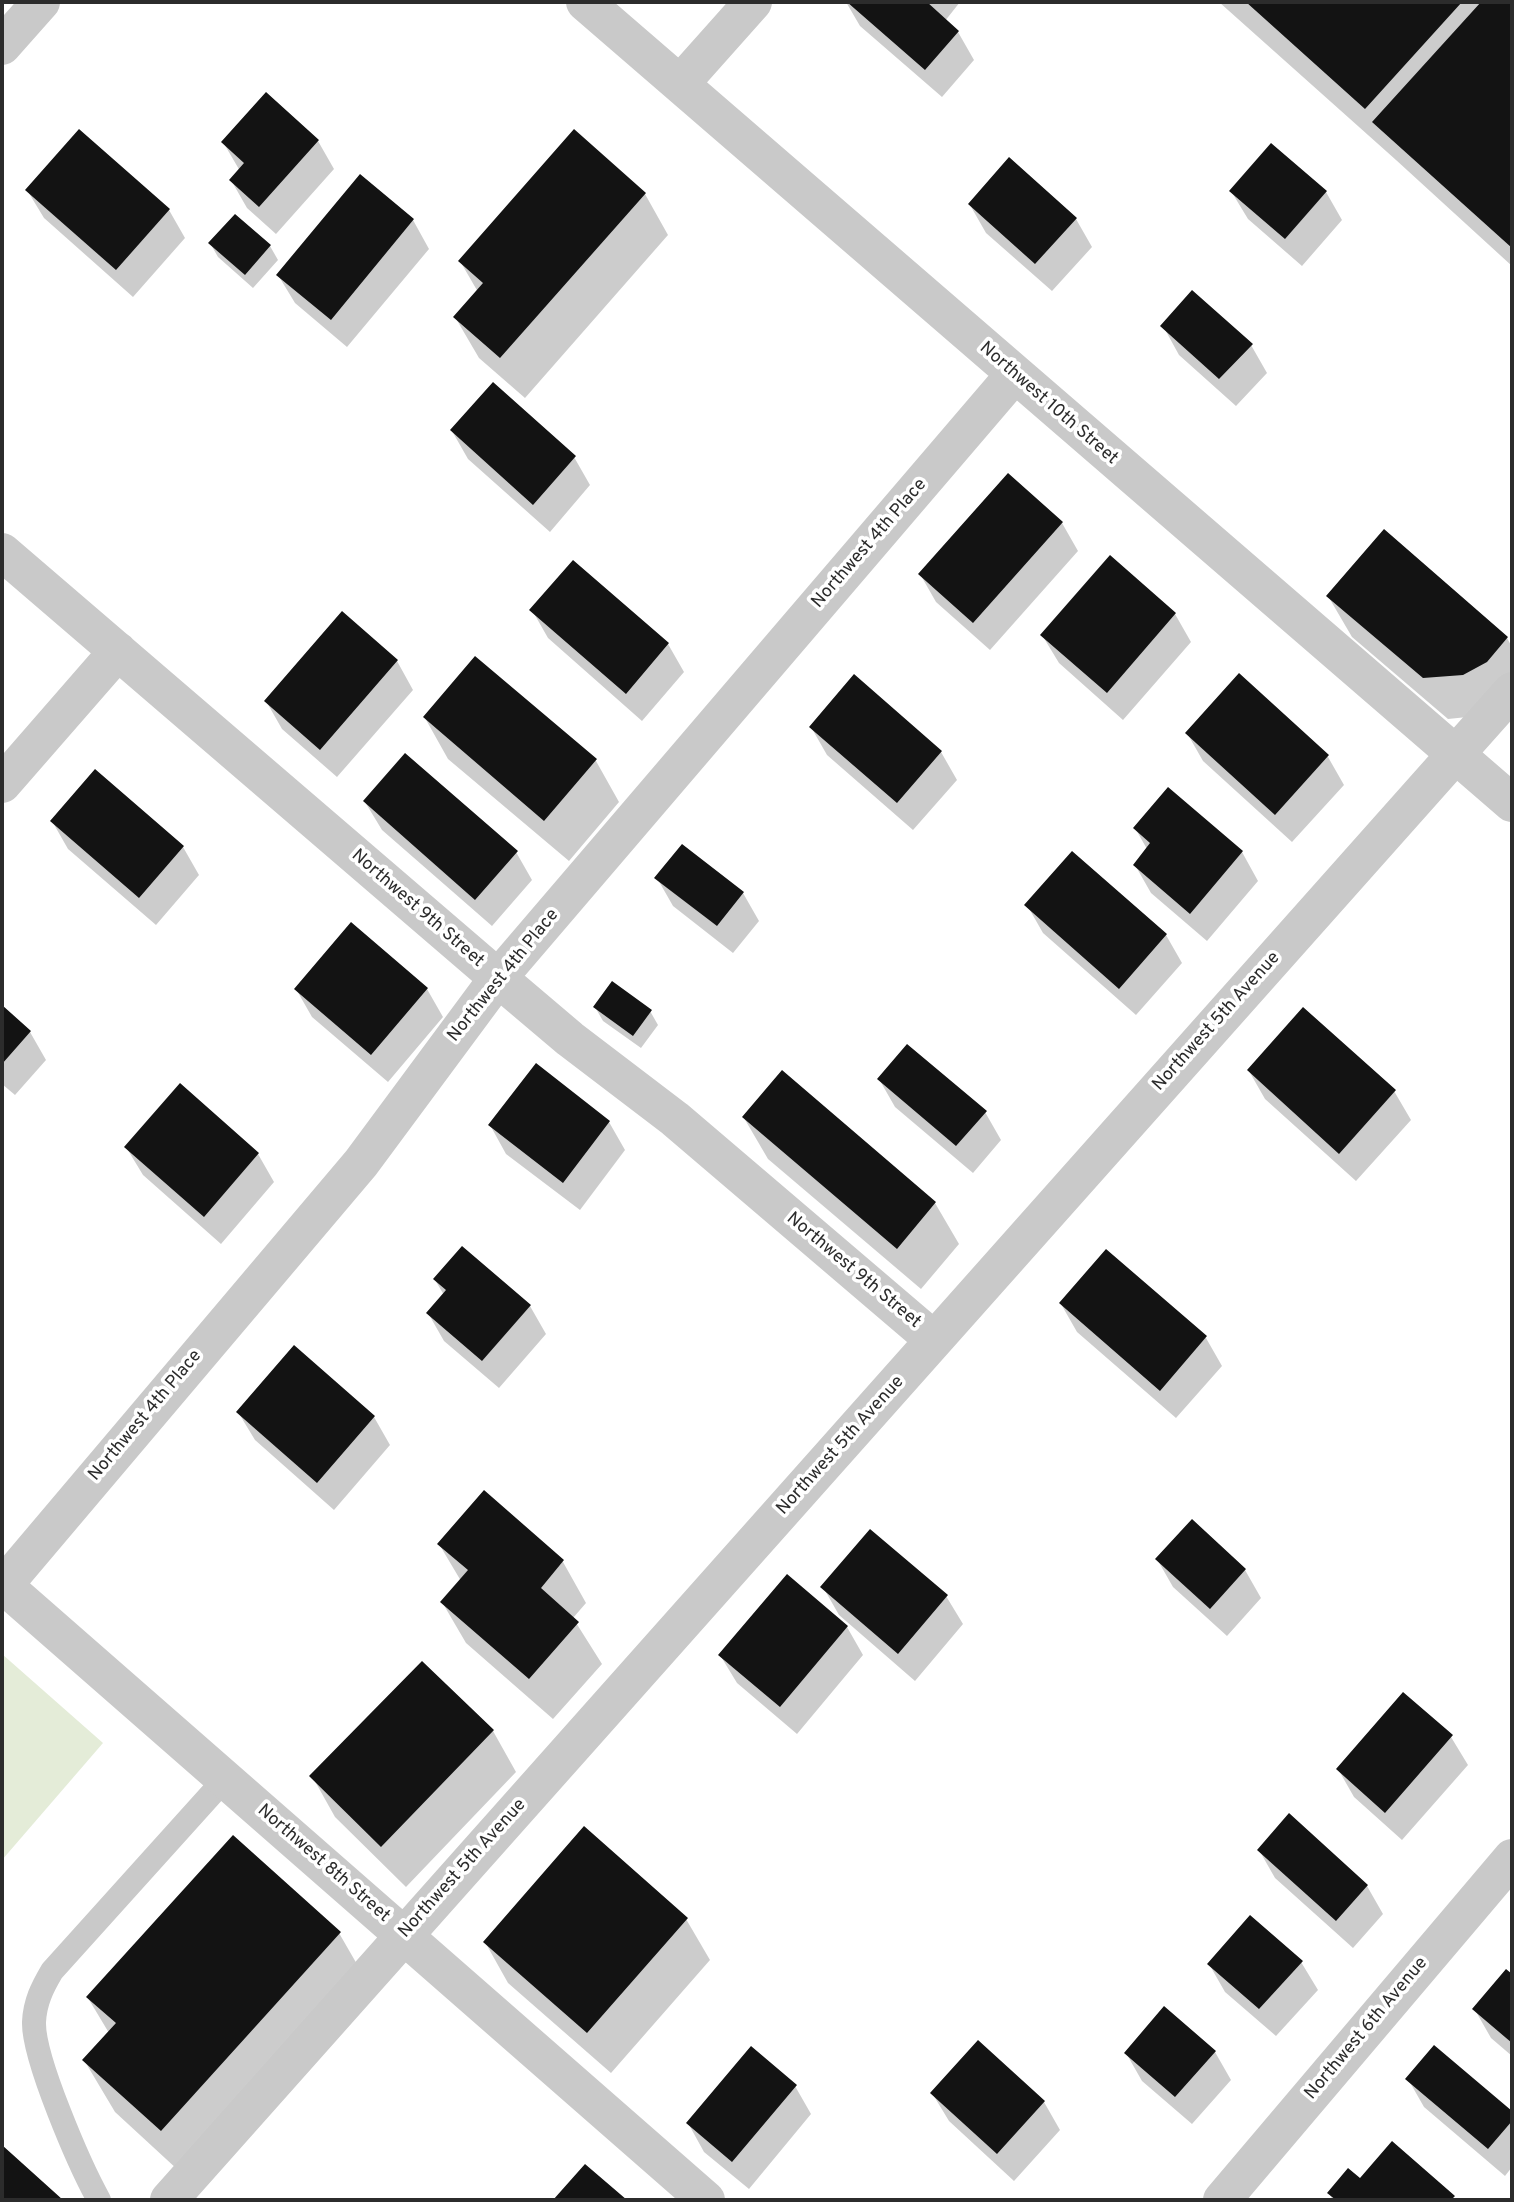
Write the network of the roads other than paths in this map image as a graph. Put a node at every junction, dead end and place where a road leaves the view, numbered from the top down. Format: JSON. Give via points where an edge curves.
{"nodes":[{"id":1,"x":41,"y":2,"type":"edge"},
{"id":2,"x":585,"y":2,"type":"edge"},
{"id":3,"x":753,"y":2,"type":"edge"},
{"id":4,"x":2,"y":46,"type":"edge"},
{"id":5,"x":680,"y":84,"type":"junction"},
{"id":6,"x":1014,"y":375,"type":"junction"},
{"id":7,"x":2,"y":552,"type":"edge"},
{"id":8,"x":118,"y":651,"type":"junction"},
{"id":9,"x":1512,"y":691,"type":"edge"},
{"id":10,"x":1455,"y":753,"type":"junction"},
{"id":11,"x":2,"y":784,"type":"edge"},
{"id":12,"x":1512,"y":803,"type":"edge"},
{"id":13,"x":498,"y":978,"type":"junction"},
{"id":14,"x":934,"y":1340,"type":"junction"},
{"id":15,"x":2,"y":1585,"type":"edge"},
{"id":16,"x":225,"y":1779,"type":"junction"},
{"id":17,"x":1512,"y":1858,"type":"edge"},
{"id":18,"x":404,"y":1935,"type":"junction"},
{"id":19,"x":99,"y":2200,"type":"edge"},
{"id":20,"x":169,"y":2200,"type":"edge"},
{"id":21,"x":706,"y":2200,"type":"edge"},
{"id":22,"x":1222,"y":2200,"type":"edge"}],
"edges":[{"from":1,"to":4,"type":"street"},
{"from":2,"to":5,"type":"street","name":"Northwest 10th Street"},
{"from":3,"to":5,"type":"street"},
{"from":5,"to":6,"type":"street","name":"Northwest 10th Street"},
{"from":6,"to":10,"type":"street","name":"Northwest 10th Street"},
{"from":6,"to":13,"type":"street","name":"Northwest 4th Place"},
{"from":7,"to":8,"type":"street","name":"Northwest 9th Street"},
{"from":8,"to":11,"type":"street"},
{"from":8,"to":13,"type":"street","name":"Northwest 9th Street"},
{"from":9,"to":10,"type":"street","name":"Northwest 5th Avenue"},
{"from":10,"to":12,"type":"street","name":"Northwest 10th Street"},
{"from":10,"to":14,"type":"street","name":"Northwest 5th Avenue"},
{"from":13,"to":14,"type":"street","name":"Northwest 9th Street","via":[[675,1119]]},
{"from":13,"to":15,"type":"street","name":"Northwest 4th Place","via":[[361,1163]]},
{"from":14,"to":18,"type":"street","name":"Northwest 5th Avenue"},
{"from":15,"to":16,"type":"street","name":"Northwest 8th Street"},
{"from":16,"to":18,"type":"street","name":"Northwest 8th Street"},
{"from":16,"to":19,"type":"lane","via":[[52,1971],[38,1995],[34,2024],[40,2053]]},
{"from":17,"to":22,"type":"street","name":"Northwest 6th Avenue"},
{"from":18,"to":20,"type":"street","name":"Northwest 5th Avenue"},
{"from":18,"to":21,"type":"street","name":"Northwest 8th Street"}]}
